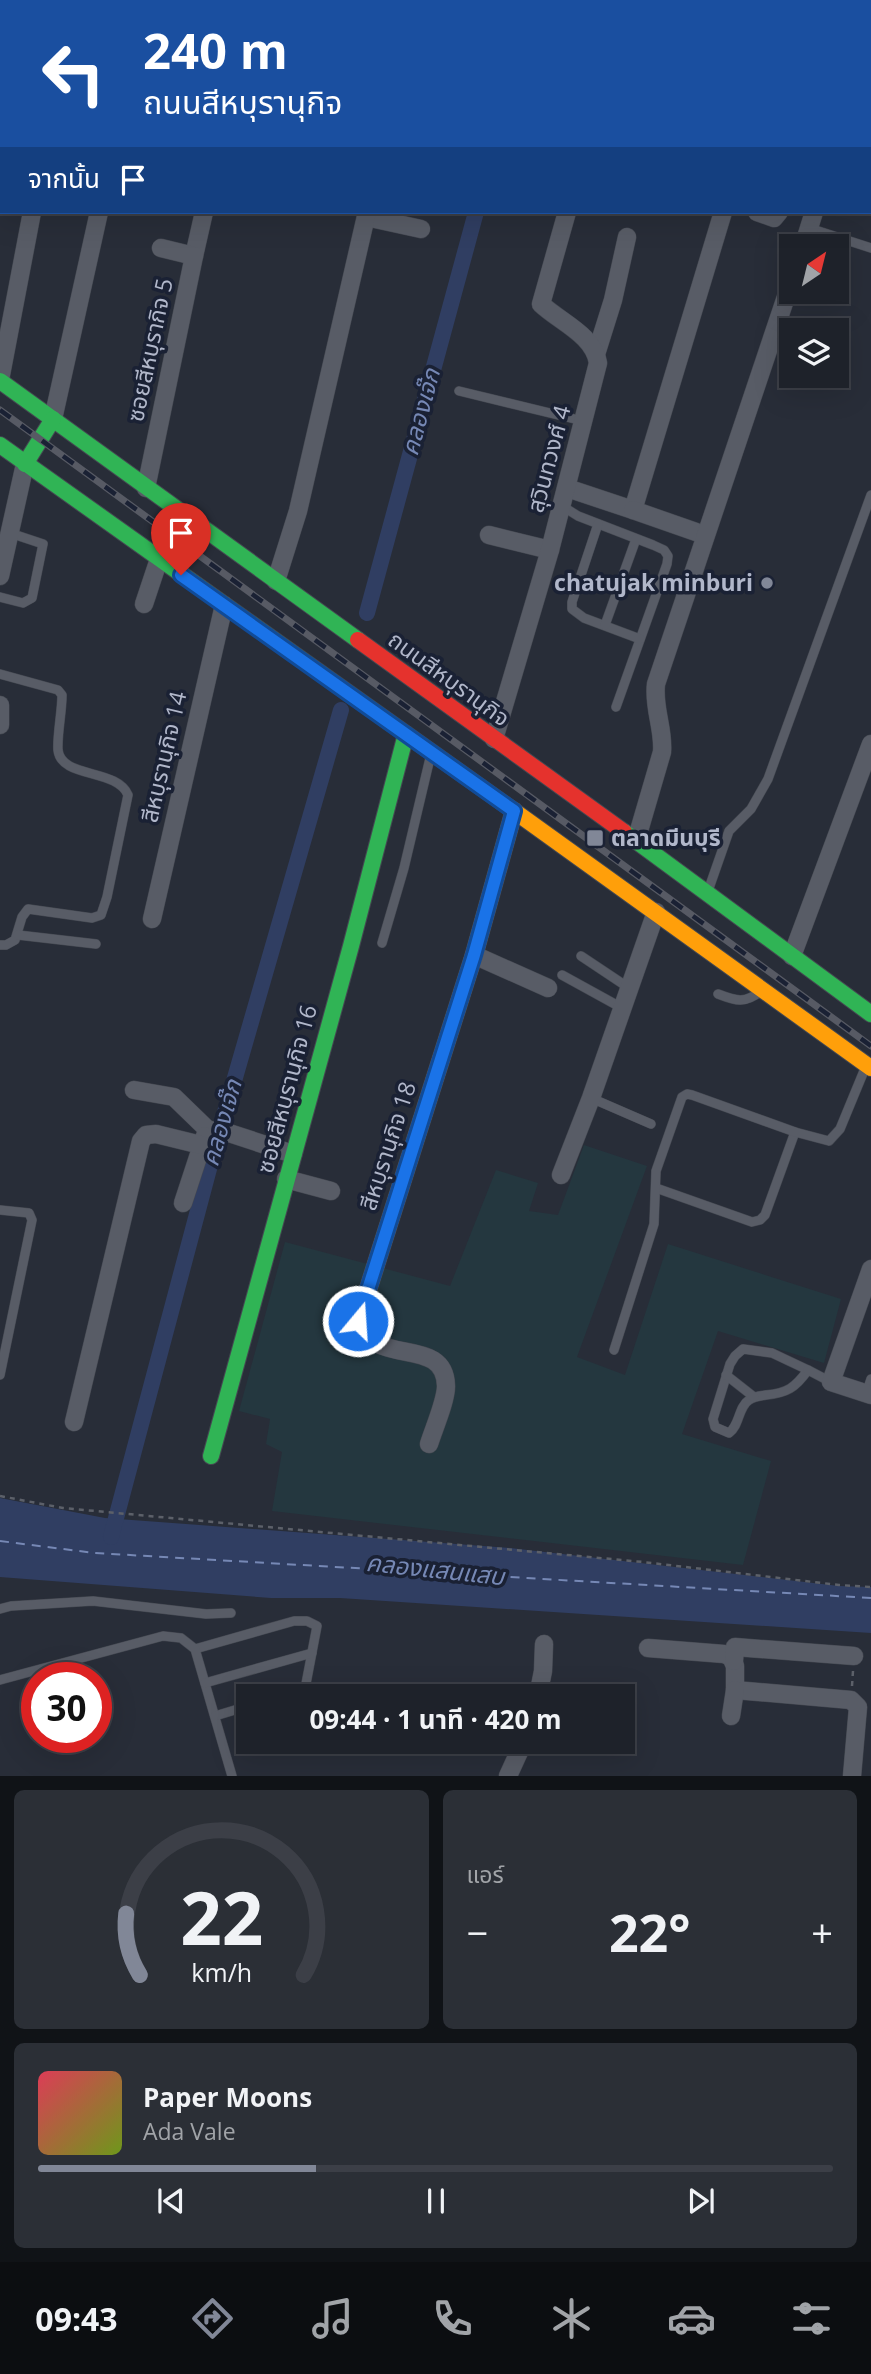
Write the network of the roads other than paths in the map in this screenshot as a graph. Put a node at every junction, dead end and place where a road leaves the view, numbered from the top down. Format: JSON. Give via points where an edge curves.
{"nodes":[{"id":1,"x":32,"y":214,"type":"edge"},
{"id":2,"x":99,"y":214,"type":"edge"},
{"id":3,"x":204,"y":214,"type":"edge"},
{"id":4,"x":366,"y":214,"type":"edge"},
{"id":5,"x":566,"y":214,"type":"edge"},
{"id":6,"x":722,"y":214,"type":"edge"},
{"id":7,"x":812,"y":220,"type":"edge"},
{"id":8,"x":421,"y":229,"type":"dead end"},
{"id":9,"x":627,"y":237,"type":"dead end"},
{"id":10,"x":161,"y":248,"type":"dead end"},
{"id":11,"x":871,"y":248,"type":"edge"},
{"id":12,"x":194,"y":256,"type":"junction"},
{"id":13,"x":784,"y":304,"type":"edge"},
{"id":14,"x":7,"y":313,"type":"edge"},
{"id":15,"x":597,"y":351,"type":"junction"},
{"id":16,"x":0,"y":380,"type":"edge"},
{"id":17,"x":459,"y":391,"type":"dead end"},
{"id":18,"x":53,"y":419,"type":"junction"},
{"id":19,"x":584,"y":421,"type":"junction"},
{"id":20,"x":0,"y":445,"type":"edge"},
{"id":21,"x":25,"y":464,"type":"junction"},
{"id":22,"x":146,"y":488,"type":"junction"},
{"id":23,"x":567,"y":488,"type":"junction"},
{"id":24,"x":871,"y":495,"type":"edge"},
{"id":25,"x":562,"y":506,"type":"junction"},
{"id":26,"x":633,"y":510,"type":"junction"},
{"id":27,"x":598,"y":524,"type":"junction"},
{"id":28,"x":696,"y":532,"type":"dead end"},
{"id":29,"x":10,"y":533,"type":"junction"},
{"id":30,"x":489,"y":535,"type":"dead end"},
{"id":31,"x":636,"y":539,"type":"junction"},
{"id":32,"x":550,"y":550,"type":"junction"},
{"id":33,"x":159,"y":559,"type":"junction"},
{"id":34,"x":0,"y":576,"type":"edge"},
{"id":35,"x":276,"y":581,"type":"junction"},
{"id":36,"x":0,"y":597,"type":"edge"},
{"id":37,"x":144,"y":604,"type":"dead end"},
{"id":38,"x":224,"y":605,"type":"junction"},
{"id":39,"x":605,"y":625,"type":"junction"},
{"id":40,"x":640,"y":639,"type":"junction"},
{"id":41,"x":0,"y":674,"type":"edge"},
{"id":42,"x":0,"y":705,"type":"edge"},
{"id":43,"x":615,"y":707,"type":"dead end"},
{"id":44,"x":0,"y":725,"type":"edge"},
{"id":45,"x":406,"y":734,"type":"junction"},
{"id":46,"x":494,"y":739,"type":"junction"},
{"id":47,"x":871,"y":744,"type":"edge"},
{"id":48,"x":431,"y":752,"type":"junction"},
{"id":49,"x":514,"y":811,"type":"junction"},
{"id":50,"x":636,"y":841,"type":"junction"},
{"id":51,"x":707,"y":893,"type":"junction"},
{"id":52,"x":656,"y":912,"type":"junction"},
{"id":53,"x":152,"y":919,"type":"dead end"},
{"id":54,"x":18,"y":934,"type":"junction"},
{"id":55,"x":382,"y":943,"type":"dead end"},
{"id":56,"x":96,"y":944,"type":"dead end"},
{"id":57,"x":0,"y":945,"type":"edge"},
{"id":58,"x":474,"y":955,"type":"junction"},
{"id":59,"x":581,"y":956,"type":"dead end"},
{"id":60,"x":792,"y":956,"type":"junction"},
{"id":61,"x":562,"y":975,"type":"dead end"},
{"id":62,"x":548,"y":988,"type":"dead end"},
{"id":63,"x":629,"y":988,"type":"junction"},
{"id":64,"x":763,"y":989,"type":"junction"},
{"id":65,"x":718,"y":994,"type":"dead end"},
{"id":66,"x":622,"y":1008,"type":"junction"},
{"id":67,"x":871,"y":1014,"type":"edge"},
{"id":68,"x":869,"y":1066,"type":"edge"},
{"id":69,"x":134,"y":1090,"type":"dead end"},
{"id":70,"x":591,"y":1098,"type":"junction"},
{"id":71,"x":651,"y":1124,"type":"dead end"},
{"id":72,"x":795,"y":1132,"type":"junction"},
{"id":73,"x":204,"y":1137,"type":"junction"},
{"id":74,"x":293,"y":1154,"type":"junction"},
{"id":75,"x":561,"y":1175,"type":"dead end"},
{"id":76,"x":286,"y":1179,"type":"junction"},
{"id":77,"x":656,"y":1188,"type":"junction"},
{"id":78,"x":331,"y":1191,"type":"dead end"},
{"id":79,"x":183,"y":1203,"type":"dead end"},
{"id":80,"x":0,"y":1210,"type":"edge"},
{"id":81,"x":870,"y":1275,"type":"edge"},
{"id":82,"x":614,"y":1350,"type":"dead end"},
{"id":83,"x":808,"y":1370,"type":"junction"},
{"id":84,"x":0,"y":1374,"type":"edge"},
{"id":85,"x":726,"y":1375,"type":"junction"},
{"id":86,"x":831,"y":1382,"type":"junction"},
{"id":87,"x":869,"y":1389,"type":"edge"},
{"id":88,"x":754,"y":1397,"type":"junction"},
{"id":89,"x":74,"y":1422,"type":"dead end"},
{"id":90,"x":429,"y":1444,"type":"dead end"},
{"id":91,"x":211,"y":1456,"type":"dead end"},
{"id":92,"x":0,"y":1609,"type":"edge"},
{"id":93,"x":231,"y":1613,"type":"dead end"},
{"id":94,"x":544,"y":1644,"type":"dead end"},
{"id":95,"x":195,"y":1648,"type":"junction"},
{"id":96,"x":648,"y":1648,"type":"dead end"},
{"id":97,"x":312,"y":1653,"type":"junction"},
{"id":98,"x":854,"y":1656,"type":"road end"},
{"id":99,"x":734,"y":1661,"type":"junction"},
{"id":100,"x":0,"y":1679,"type":"edge"},
{"id":101,"x":205,"y":1683,"type":"junction"},
{"id":102,"x":306,"y":1684,"type":"edge"},
{"id":103,"x":540,"y":1684,"type":"edge"},
{"id":104,"x":735,"y":1689,"type":"junction"},
{"id":105,"x":859,"y":1702,"type":"edge"},
{"id":106,"x":236,"y":1710,"type":"edge"},
{"id":107,"x":215,"y":1716,"type":"junction"},
{"id":108,"x":731,"y":1716,"type":"dead end"},
{"id":109,"x":518,"y":1754,"type":"edge"},
{"id":110,"x":232,"y":1776,"type":"edge"},
{"id":111,"x":508,"y":1776,"type":"edge"},
{"id":112,"x":852,"y":1776,"type":"edge"}],
"edges":[{"from":1,"to":14,"type":"street"},
{"from":2,"to":18,"type":"street"},
{"from":3,"to":12,"type":"street"},
{"from":4,"to":8,"type":"street"},
{"from":4,"to":35,"type":"street","via":[[298,511]]},
{"from":5,"to":15,"type":"street","via":[[541,304]]},
{"from":6,"to":26,"type":"street"},
{"from":7,"to":11,"type":"lane"},
{"from":9,"to":15,"type":"street","name":"สุวินทวงศ์ 4"},
{"from":10,"to":12,"type":"street","name":"ซอยสีหบุรากิจ 5"},
{"from":12,"to":22,"type":"street","name":"ซอยสีหบุรากิจ 5"},
{"from":13,"to":50,"type":"street","via":[[656,684],[662,752]]},
{"from":14,"to":16,"type":"street"},
{"from":15,"to":19,"type":"street","name":"สุวินทวงศ์ 4"},
{"from":16,"to":18,"type":"main road","name":"ถนนสีหบุรานุกิจ"},
{"from":17,"to":19,"type":"lane"},
{"from":18,"to":21,"type":"main road"},
{"from":18,"to":22,"type":"main road","name":"ถนนสีหบุรานุกิจ"},
{"from":19,"to":23,"type":"street","name":"สุวินทวงศ์ 4"},
{"from":20,"to":21,"type":"main road"},
{"from":21,"to":29,"type":"street"},
{"from":21,"to":33,"type":"main road"},
{"from":22,"to":35,"type":"main road","name":"ถนนสีหบุรานุกิจ"},
{"from":23,"to":25,"type":"street","name":"สุวินทวงศ์ 4"},
{"from":23,"to":26,"type":"street"},
{"from":24,"to":51,"type":"lane","via":[[777,759],[751,809],[729,831]]},
{"from":25,"to":27,"type":"lane"},
{"from":25,"to":32,"type":"street","name":"สุวินทวงศ์ 4"},
{"from":26,"to":28,"type":"street"},
{"from":27,"to":31,"type":"lane"},
{"from":27,"to":39,"type":"lane","via":[[572,609]]},
{"from":29,"to":34,"type":"street"},
{"from":29,"to":36,"type":"lane","via":[[43,544],[32,598],[23,603]]},
{"from":30,"to":32,"type":"street"},
{"from":31,"to":39,"type":"lane"},
{"from":31,"to":40,"type":"lane","via":[[668,556]]},
{"from":32,"to":46,"type":"street","name":"สุวินทวงศ์ 4"},
{"from":33,"to":37,"type":"street"},
{"from":33,"to":38,"type":"main road"},
{"from":35,"to":46,"type":"main road","name":"ถนนสีหบุรานุกิจ"},
{"from":38,"to":45,"type":"main road"},
{"from":38,"to":53,"type":"street","name":"สีหบุรานุกิจ 14"},
{"from":39,"to":40,"type":"lane"},
{"from":40,"to":43,"type":"lane"},
{"from":41,"to":54,"type":"lane","via":[[58,690],[62,695],[58,751],[63,761],[119,784],[128,795],[101,915],[92,918],[28,909]]},
{"from":42,"to":44,"type":"street"},
{"from":45,"to":48,"type":"main road"},
{"from":45,"to":74,"type":"main road","name":"ซอยสีหบุรานุกิจ 16"},
{"from":46,"to":50,"type":"main road","name":"ถนนสีหบุรานุกิจ"},
{"from":47,"to":60,"type":"street"},
{"from":48,"to":49,"type":"main road"},
{"from":48,"to":55,"type":"lane"},
{"from":49,"to":52,"type":"main road"},
{"from":49,"to":58,"type":"street","name":"สีหบุรานุกิจ 18"},
{"from":50,"to":51,"type":"main road","name":"ถนนสีหบุรานุกิจ"},
{"from":51,"to":60,"type":"main road","name":"ถนนสีหบุรานุกิจ"},
{"from":52,"to":63,"type":"street"},
{"from":52,"to":64,"type":"main road"},
{"from":54,"to":56,"type":"lane"},
{"from":54,"to":57,"type":"lane","via":[[12,943]]},
{"from":58,"to":62,"type":"street"},
{"from":58,"to":90,"type":"street","name":"สีหบุรานุกิจ 18","via":[[358,1321],[362,1334],[375,1344],[430,1357],[443,1369],[447,1388]]},
{"from":59,"to":63,"type":"lane"},
{"from":60,"to":67,"type":"main road","name":"ถนนสีหบุรานุกิจ"},
{"from":61,"to":66,"type":"lane"},
{"from":63,"to":66,"type":"street"},
{"from":64,"to":65,"type":"lane","via":[[745,1001]]},
{"from":64,"to":68,"type":"main road"},
{"from":66,"to":70,"type":"street"},
{"from":68,"to":72,"type":"lane","via":[[835,1137],[820,1140]]},
{"from":69,"to":73,"type":"street","via":[[174,1097]]},
{"from":70,"to":71,"type":"lane"},
{"from":70,"to":75,"type":"street"},
{"from":72,"to":77,"type":"lane","via":[[760,1220],[752,1222]]},
{"from":72,"to":77,"type":"lane","via":[[687,1094],[677,1105],[656,1171]]},
{"from":73,"to":74,"type":"street","via":[[223,1131]]},
{"from":73,"to":79,"type":"street"},
{"from":73,"to":89,"type":"street","via":[[156,1134],[141,1141]]},
{"from":74,"to":76,"type":"main road","name":"ซอยสีหบุรานุกิจ 16"},
{"from":76,"to":78,"type":"street"},
{"from":76,"to":91,"type":"main road","name":"ซอยสีหบุรานุกิจ 16"},
{"from":77,"to":82,"type":"lane","via":[[654,1224]]},
{"from":80,"to":84,"type":"lane","via":[[29,1213],[32,1220]]},
{"from":81,"to":86,"type":"street"},
{"from":83,"to":85,"type":"lane","via":[[772,1353],[743,1349]]},
{"from":83,"to":86,"type":"lane"},
{"from":83,"to":88,"type":"lane","via":[[785,1393]]},
{"from":85,"to":88,"type":"lane"},
{"from":85,"to":88,"type":"lane","via":[[713,1419],[720,1431],[735,1429],[746,1401]]},
{"from":86,"to":87,"type":"street"},
{"from":92,"to":93,"type":"lane","via":[[93,1601]]},
{"from":94,"to":103,"type":"street"},
{"from":95,"to":97,"type":"lane","via":[[307,1621],[317,1626]]},
{"from":95,"to":100,"type":"lane","via":[[181,1637],[163,1636]]},
{"from":95,"to":101,"type":"lane"},
{"from":96,"to":99,"type":"street","via":[[724,1654]]},
{"from":97,"to":101,"type":"lane"},
{"from":97,"to":102,"type":"lane"},
{"from":98,"to":99,"type":"street","via":[[735,1647]]},
{"from":99,"to":104,"type":"street"},
{"from":101,"to":107,"type":"lane"},
{"from":104,"to":105,"type":"street"},
{"from":104,"to":108,"type":"street"},
{"from":105,"to":112,"type":"street"},
{"from":106,"to":107,"type":"lane"},
{"from":107,"to":110,"type":"lane"},
{"from":109,"to":111,"type":"street"}]}
